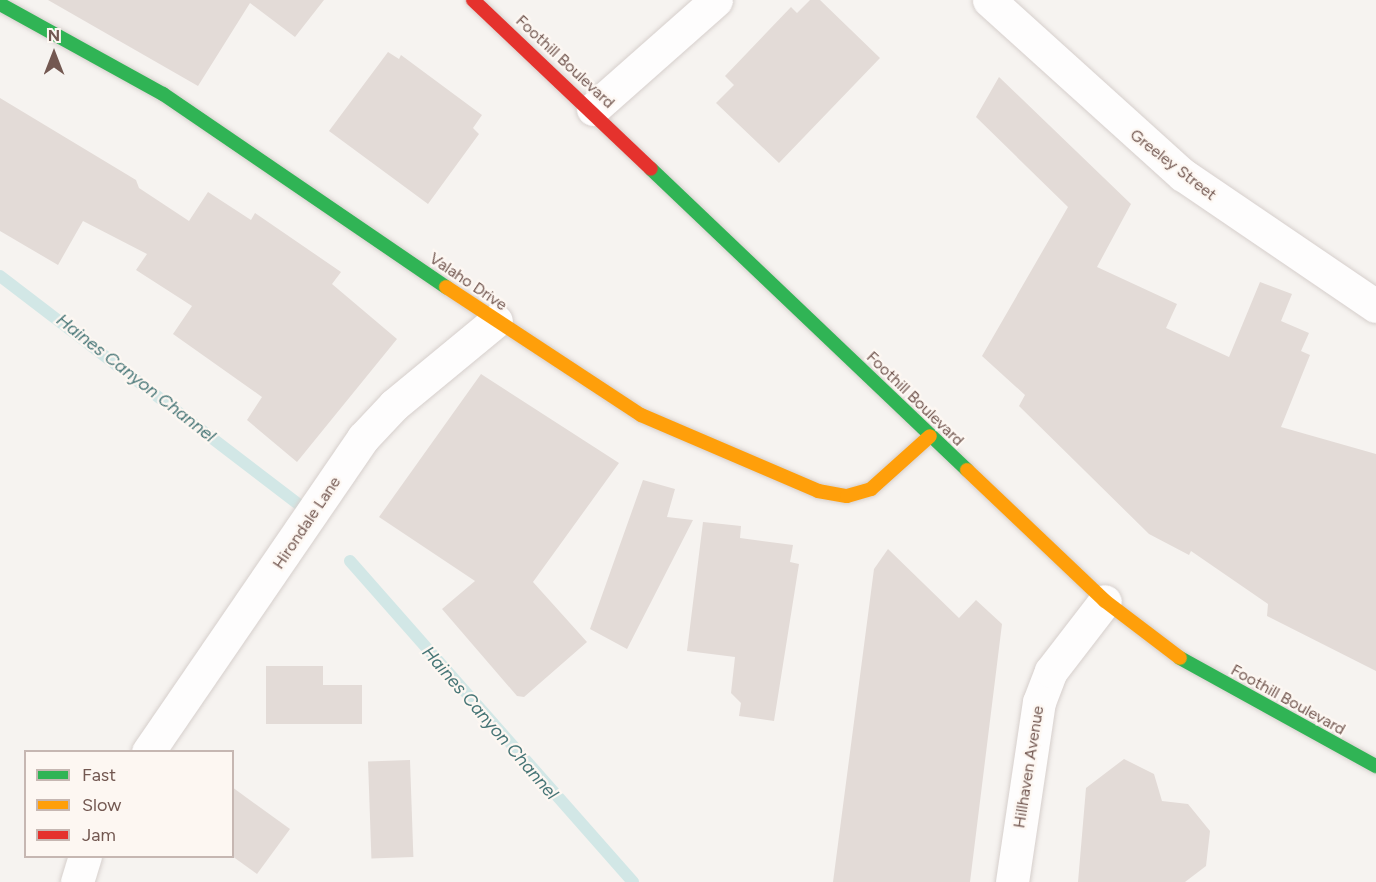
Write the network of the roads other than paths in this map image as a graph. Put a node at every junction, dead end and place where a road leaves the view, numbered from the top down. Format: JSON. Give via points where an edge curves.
{"nodes":[{"id":1,"x":473,"y":0,"type":"edge"},
{"id":2,"x":716,"y":0,"type":"edge"},
{"id":3,"x":989,"y":0,"type":"edge"},
{"id":4,"x":0,"y":4,"type":"edge"},
{"id":5,"x":593,"y":109,"type":"junction"},
{"id":6,"x":1376,"y":306,"type":"edge"},
{"id":7,"x":496,"y":321,"type":"junction"},
{"id":8,"x":930,"y":436,"type":"junction"},
{"id":9,"x":1105,"y":601,"type":"junction"},
{"id":10,"x":149,"y":750,"type":"edge"},
{"id":11,"x":1376,"y":766,"type":"edge"},
{"id":12,"x":85,"y":858,"type":"edge"},
{"id":13,"x":77,"y":882,"type":"edge"},
{"id":14,"x":1012,"y":882,"type":"edge"}],
"edges":[{"from":1,"to":5,"type":"main road","name":"Foothill Boulevard"},
{"from":2,"to":5,"type":"street"},
{"from":3,"to":6,"type":"street","name":"Greeley Street","via":[[1184,176]]},
{"from":4,"to":7,"type":"main road","name":"Valaho Drive","via":[[163,94]]},
{"from":5,"to":8,"type":"main road","name":"Foothill Boulevard"},
{"from":7,"to":8,"type":"main road","name":"Valaho Drive","via":[[641,415],[836,496],[871,489]]},
{"from":7,"to":10,"type":"street","name":"Hirondale Lane","via":[[394,405],[363,438]]},
{"from":8,"to":9,"type":"main road","name":"Foothill Boulevard"},
{"from":9,"to":11,"type":"main road","name":"Foothill Boulevard","via":[[1166,649],[1223,684]]},
{"from":9,"to":14,"type":"street","name":"Hillhaven Avenue","via":[[1051,671],[1039,702]]},
{"from":12,"to":13,"type":"street"}]}
